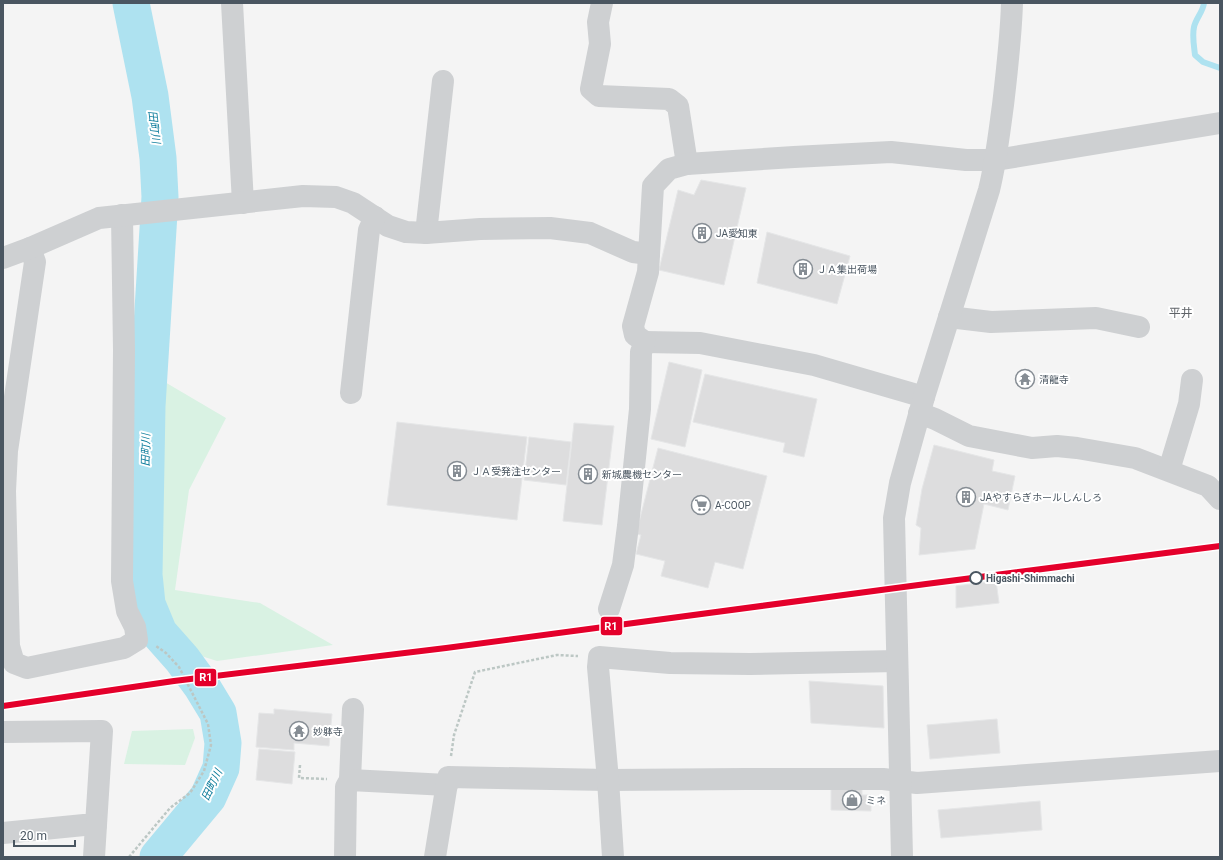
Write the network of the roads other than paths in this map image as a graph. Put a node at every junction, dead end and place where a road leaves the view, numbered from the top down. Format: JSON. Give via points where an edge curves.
{"nodes":[{"id":1,"x":232,"y":3,"type":"edge"},
{"id":2,"x":602,"y":3,"type":"edge"},
{"id":3,"x":1012,"y":3,"type":"edge"},
{"id":4,"x":443,"y":81,"type":"dead end"},
{"id":5,"x":1220,"y":123,"type":"edge"},
{"id":6,"x":996,"y":160,"type":"junction"},
{"id":7,"x":687,"y":164,"type":"junction"},
{"id":8,"x":244,"y":203,"type":"junction"},
{"id":9,"x":131,"y":215,"type":"junction"},
{"id":10,"x":375,"y":217,"type":"junction"},
{"id":11,"x":426,"y":233,"type":"junction"},
{"id":12,"x":30,"y":248,"type":"junction"},
{"id":13,"x":649,"y":254,"type":"junction"},
{"id":14,"x":3,"y":258,"type":"edge"},
{"id":15,"x":949,"y":317,"type":"junction"},
{"id":16,"x":1139,"y":327,"type":"dead end"},
{"id":17,"x":645,"y":342,"type":"junction"},
{"id":18,"x":1192,"y":380,"type":"dead end"},
{"id":19,"x":351,"y":393,"type":"dead end"},
{"id":20,"x":921,"y":405,"type":"junction"},
{"id":21,"x":1169,"y":470,"type":"junction"},
{"id":22,"x":1220,"y":499,"type":"edge"},
{"id":23,"x":609,"y":609,"type":"dead end"},
{"id":24,"x":897,"y":661,"type":"junction"},
{"id":25,"x":353,"y":709,"type":"dead end"},
{"id":26,"x":3,"y":732,"type":"edge"},
{"id":27,"x":1220,"y":761,"type":"edge"},
{"id":28,"x":350,"y":780,"type":"junction"},
{"id":29,"x":608,"y":780,"type":"junction"},
{"id":30,"x":448,"y":781,"type":"junction"},
{"id":31,"x":901,"y":781,"type":"junction"},
{"id":32,"x":96,"y":825,"type":"junction"},
{"id":33,"x":3,"y":833,"type":"edge"},
{"id":34,"x":94,"y":857,"type":"edge"},
{"id":35,"x":345,"y":857,"type":"edge"},
{"id":36,"x":436,"y":857,"type":"edge"},
{"id":37,"x":613,"y":857,"type":"edge"},
{"id":38,"x":902,"y":857,"type":"edge"}],
"edges":[{"from":1,"to":8,"type":"street"},
{"from":2,"to":7,"type":"street","via":[[598,22],[600,44],[591,89],[599,96],[668,99],[678,106]]},
{"from":3,"to":6,"type":"street","via":[[1011,33]]},
{"from":4,"to":11,"type":"street"},
{"from":5,"to":6,"type":"street"},
{"from":6,"to":7,"type":"street","via":[[966,160],[891,152]]},
{"from":6,"to":15,"type":"street"},
{"from":7,"to":13,"type":"street","via":[[669,169],[653,186]]},
{"from":8,"to":9,"type":"street"},
{"from":8,"to":10,"type":"street","via":[[303,196],[336,197],[353,203]]},
{"from":9,"to":12,"type":"street","via":[[99,218]]},
{"from":9,"to":12,"type":"street","via":[[124,350],[122,581],[127,611],[135,627],[137,640],[124,648],[27,668],[14,663],[9,646],[5,491],[7,451],[35,262]]},
{"from":10,"to":11,"type":"street","via":[[388,226],[406,232]]},
{"from":10,"to":19,"type":"street","via":[[368,230]]},
{"from":11,"to":13,"type":"street","via":[[550,228],[590,233],[633,252]]},
{"from":12,"to":14,"type":"street"},
{"from":13,"to":17,"type":"street","via":[[648,272],[633,326],[635,335]]},
{"from":15,"to":16,"type":"street","via":[[991,322],[1096,318]]},
{"from":15,"to":20,"type":"street"},
{"from":17,"to":20,"type":"street","via":[[700,343],[814,365]]},
{"from":17,"to":23,"type":"street","via":[[641,352],[640,409],[623,565]]},
{"from":18,"to":21,"type":"street","via":[[1189,404]]},
{"from":20,"to":21,"type":"street","via":[[935,419],[969,436],[1032,448],[1077,448],[1134,458]]},
{"from":20,"to":24,"type":"street","via":[[900,483],[894,518]]},
{"from":21,"to":22,"type":"street","via":[[1208,486]]},
{"from":24,"to":29,"type":"street","via":[[670,663],[599,657]]},
{"from":24,"to":31,"type":"street"},
{"from":25,"to":28,"type":"street"},
{"from":26,"to":32,"type":"street","via":[[102,731]]},
{"from":27,"to":31,"type":"street","via":[[917,783]]},
{"from":28,"to":30,"type":"street"},
{"from":28,"to":35,"type":"street","via":[[346,787]]},
{"from":29,"to":30,"type":"street"},
{"from":29,"to":31,"type":"street"},
{"from":29,"to":37,"type":"street"},
{"from":30,"to":36,"type":"street"},
{"from":31,"to":38,"type":"street"},
{"from":32,"to":33,"type":"street"},
{"from":32,"to":34,"type":"street"}]}
